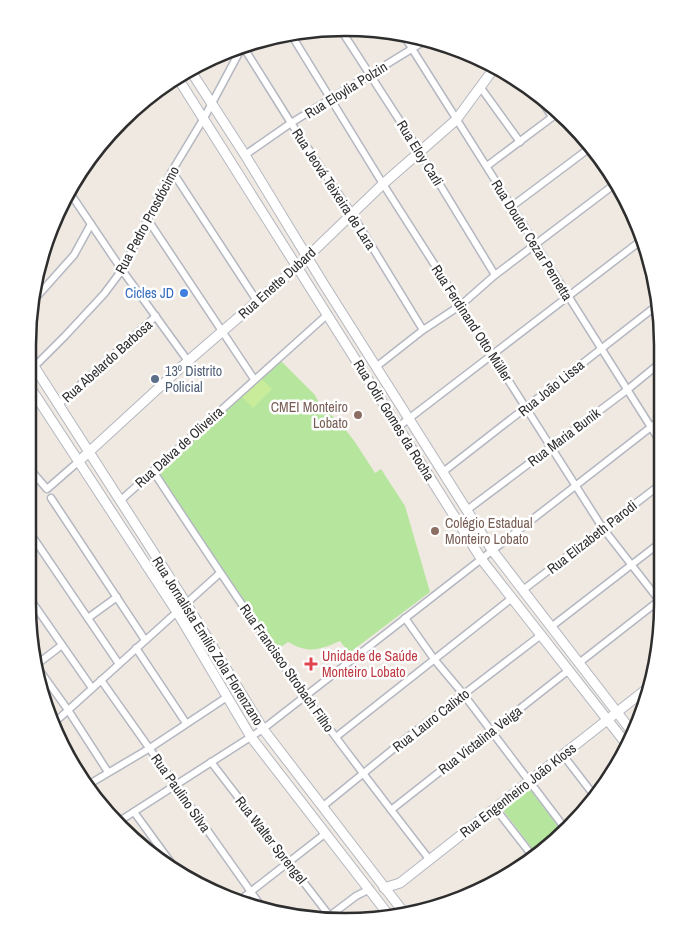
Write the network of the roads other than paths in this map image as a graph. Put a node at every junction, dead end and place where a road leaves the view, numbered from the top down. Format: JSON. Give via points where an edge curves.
{"nodes":[{"id":1,"x":345,"y":36,"type":"edge"},
{"id":2,"x":295,"y":41,"type":"edge"},
{"id":3,"x":408,"y":43,"type":"edge"},
{"id":4,"x":418,"y":45,"type":"edge"},
{"id":5,"x":412,"y":49,"type":"junction"},
{"id":6,"x":246,"y":53,"type":"edge"},
{"id":7,"x":239,"y":56,"type":"edge"},
{"id":8,"x":491,"y":73,"type":"edge"},
{"id":9,"x":370,"y":75,"type":"junction"},
{"id":10,"x":194,"y":76,"type":"edge"},
{"id":11,"x":181,"y":83,"type":"edge"},
{"id":12,"x":481,"y":88,"type":"junction"},
{"id":13,"x":330,"y":99,"type":"junction"},
{"id":14,"x":212,"y":104,"type":"junction"},
{"id":15,"x":553,"y":116,"type":"edge"},
{"id":16,"x":204,"y":118,"type":"junction"},
{"id":17,"x":456,"y":120,"type":"junction"},
{"id":18,"x":291,"y":124,"type":"junction"},
{"id":19,"x":520,"y":142,"type":"junction"},
{"id":20,"x":585,"y":151,"type":"edge"},
{"id":21,"x":420,"y":152,"type":"junction"},
{"id":22,"x":246,"y":155,"type":"junction"},
{"id":23,"x":487,"y":166,"type":"junction"},
{"id":24,"x":172,"y":171,"type":"junction"},
{"id":25,"x":383,"y":184,"type":"junction"},
{"id":26,"x":610,"y":188,"type":"edge"},
{"id":27,"x":74,"y":198,"type":"edge"},
{"id":28,"x":511,"y":207,"type":"junction"},
{"id":29,"x":352,"y":214,"type":"junction"},
{"id":30,"x":148,"y":220,"type":"junction"},
{"id":31,"x":91,"y":224,"type":"junction"},
{"id":32,"x":535,"y":245,"type":"junction"},
{"id":33,"x":637,"y":245,"type":"edge"},
{"id":34,"x":308,"y":256,"type":"junction"},
{"id":35,"x":298,"y":266,"type":"junction"},
{"id":36,"x":122,"y":270,"type":"junction"},
{"id":37,"x":495,"y":276,"type":"junction"},
{"id":38,"x":41,"y":292,"type":"edge"},
{"id":39,"x":568,"y":297,"type":"junction"},
{"id":40,"x":257,"y":301,"type":"junction"},
{"id":41,"x":461,"y":305,"type":"junction"},
{"id":42,"x":651,"y":310,"type":"edge"},
{"id":43,"x":328,"y":314,"type":"junction"},
{"id":44,"x":156,"y":316,"type":"junction"},
{"id":45,"x":423,"y":330,"type":"junction"},
{"id":46,"x":223,"y":331,"type":"junction"},
{"id":47,"x":600,"y":349,"type":"junction"},
{"id":48,"x":493,"y":354,"type":"junction"},
{"id":49,"x":188,"y":361,"type":"junction"},
{"id":50,"x":36,"y":365,"type":"edge"},
{"id":51,"x":376,"y":367,"type":"junction"},
{"id":52,"x":654,"y":368,"type":"edge"},
{"id":53,"x":36,"y":376,"type":"edge"},
{"id":54,"x":254,"y":379,"type":"junction"},
{"id":55,"x":627,"y":390,"type":"junction"},
{"id":56,"x":36,"y":396,"type":"edge"},
{"id":57,"x":58,"y":405,"type":"junction"},
{"id":58,"x":526,"y":408,"type":"junction"},
{"id":59,"x":409,"y":419,"type":"junction"},
{"id":60,"x":654,"y":425,"type":"edge"},
{"id":61,"x":398,"y":427,"type":"junction"},
{"id":62,"x":650,"y":428,"type":"junction"},
{"id":63,"x":654,"y":433,"type":"edge"},
{"id":64,"x":552,"y":446,"type":"junction"},
{"id":65,"x":88,"y":452,"type":"junction"},
{"id":66,"x":78,"y":462,"type":"junction"},
{"id":67,"x":153,"y":471,"type":"junction"},
{"id":68,"x":443,"y":472,"type":"junction"},
{"id":69,"x":36,"y":476,"type":"edge"},
{"id":70,"x":575,"y":485,"type":"junction"},
{"id":71,"x":654,"y":489,"type":"edge"},
{"id":72,"x":50,"y":498,"type":"dead end"},
{"id":73,"x":121,"y":500,"type":"junction"},
{"id":74,"x":467,"y":510,"type":"junction"},
{"id":75,"x":603,"y":529,"type":"junction"},
{"id":76,"x":36,"y":542,"type":"edge"},
{"id":77,"x":654,"y":548,"type":"edge"},
{"id":78,"x":492,"y":550,"type":"junction"},
{"id":79,"x":482,"y":560,"type":"junction"},
{"id":80,"x":632,"y":566,"type":"junction"},
{"id":81,"x":220,"y":573,"type":"junction"},
{"id":82,"x":523,"y":590,"type":"junction"},
{"id":83,"x":654,"y":593,"type":"edge"},
{"id":84,"x":117,"y":597,"type":"junction"},
{"id":85,"x":512,"y":598,"type":"junction"},
{"id":86,"x":186,"y":603,"type":"junction"},
{"id":87,"x":654,"y":606,"type":"edge"},
{"id":88,"x":36,"y":608,"type":"edge"},
{"id":89,"x":177,"y":612,"type":"junction"},
{"id":90,"x":88,"y":618,"type":"junction"},
{"id":91,"x":405,"y":618,"type":"junction"},
{"id":92,"x":551,"y":627,"type":"junction"},
{"id":93,"x":541,"y":635,"type":"junction"},
{"id":94,"x":145,"y":640,"type":"junction"},
{"id":95,"x":62,"y":645,"type":"junction"},
{"id":96,"x":136,"y":648,"type":"junction"},
{"id":97,"x":434,"y":659,"type":"junction"},
{"id":98,"x":41,"y":660,"type":"edge"},
{"id":99,"x":579,"y":663,"type":"junction"},
{"id":100,"x":119,"y":664,"type":"junction"},
{"id":101,"x":569,"y":670,"type":"junction"},
{"id":102,"x":45,"y":677,"type":"edge"},
{"id":103,"x":101,"y":680,"type":"junction"},
{"id":104,"x":92,"y":688,"type":"junction"},
{"id":105,"x":464,"y":695,"type":"junction"},
{"id":106,"x":227,"y":696,"type":"junction"},
{"id":107,"x":305,"y":696,"type":"junction"},
{"id":108,"x":639,"y":696,"type":"edge"},
{"id":109,"x":68,"y":710,"type":"junction"},
{"id":110,"x":617,"y":713,"type":"junction"},
{"id":111,"x":59,"y":719,"type":"edge"},
{"id":112,"x":608,"y":720,"type":"junction"},
{"id":113,"x":186,"y":723,"type":"junction"},
{"id":114,"x":628,"y":727,"type":"edge"},
{"id":115,"x":263,"y":728,"type":"junction"},
{"id":116,"x":491,"y":730,"type":"junction"},
{"id":117,"x":250,"y":736,"type":"junction"},
{"id":118,"x":336,"y":738,"type":"junction"},
{"id":119,"x":623,"y":739,"type":"edge"},
{"id":120,"x":150,"y":748,"type":"junction"},
{"id":121,"x":563,"y":755,"type":"junction"},
{"id":122,"x":211,"y":762,"type":"junction"},
{"id":123,"x":108,"y":772,"type":"junction"},
{"id":124,"x":363,"y":775,"type":"junction"},
{"id":125,"x":92,"y":782,"type":"edge"},
{"id":126,"x":529,"y":782,"type":"junction"},
{"id":127,"x":174,"y":785,"type":"junction"},
{"id":128,"x":591,"y":791,"type":"edge"},
{"id":129,"x":322,"y":807,"type":"junction"},
{"id":130,"x":495,"y":808,"type":"junction"},
{"id":131,"x":391,"y":810,"type":"junction"},
{"id":132,"x":134,"y":812,"type":"junction"},
{"id":133,"x":124,"y":819,"type":"edge"},
{"id":134,"x":561,"y":824,"type":"edge"},
{"id":135,"x":326,"y":833,"type":"junction"},
{"id":136,"x":529,"y":852,"type":"edge"},
{"id":137,"x":358,"y":854,"type":"junction"},
{"id":138,"x":167,"y":856,"type":"edge"},
{"id":139,"x":429,"y":860,"type":"junction"},
{"id":140,"x":349,"y":862,"type":"junction"},
{"id":141,"x":288,"y":863,"type":"junction"},
{"id":142,"x":384,"y":888,"type":"junction"},
{"id":143,"x":370,"y":889,"type":"junction"},
{"id":144,"x":250,"y":892,"type":"junction"},
{"id":145,"x":245,"y":896,"type":"edge"},
{"id":146,"x":256,"y":899,"type":"edge"},
{"id":147,"x":400,"y":908,"type":"edge"},
{"id":148,"x":385,"y":910,"type":"edge"},
{"id":149,"x":324,"y":912,"type":"edge"},
{"id":150,"x":336,"y":913,"type":"edge"}],
"edges":[{"from":1,"to":9,"type":"street","name":"Rua Eloy Carli"},
{"from":2,"to":13,"type":"street","name":"Rua Ferdinand Otto Müller"},
{"from":3,"to":5,"type":"street","name":"Rua Doutor Cezar Pernetta"},
{"from":4,"to":5,"type":"street","name":"Rua Eloylia Polzin"},
{"from":5,"to":9,"type":"street","name":"Rua Eloylia Polzin"},
{"from":5,"to":17,"type":"street","name":"Rua Doutor Cezar Pernetta"},
{"from":6,"to":18,"type":"street","name":"Rua Jeová Teixeira de Lara"},
{"from":7,"to":14,"type":"street","name":"Rua Pedro Prosdócimo"},
{"from":8,"to":12,"type":"street","name":"Rua Enette Dubard"},
{"from":9,"to":13,"type":"street","name":"Rua Eloylia Polzin"},
{"from":9,"to":21,"type":"street","name":"Rua Eloy Carli"},
{"from":10,"to":14,"type":"street","name":"Rua Odir Gomes da Rocha"},
{"from":11,"to":16,"type":"street","name":"Rua Odir Gomes da Rocha"},
{"from":12,"to":17,"type":"street","name":"Rua Enette Dubard"},
{"from":12,"to":19,"type":"street"},
{"from":13,"to":18,"type":"street","name":"Rua Eloylia Polzin"},
{"from":13,"to":25,"type":"street","name":"Rua Ferdinand Otto Müller"},
{"from":14,"to":16,"type":"street","name":"Rua Pedro Prosdócimo"},
{"from":14,"to":22,"type":"street","name":"Rua Odir Gomes da Rocha"},
{"from":15,"to":19,"type":"street"},
{"from":16,"to":24,"type":"street","name":"Rua Pedro Prosdócimo"},
{"from":16,"to":35,"type":"street","name":"Rua Odir Gomes da Rocha"},
{"from":17,"to":21,"type":"street","name":"Rua Enette Dubard"},
{"from":17,"to":23,"type":"street","name":"Rua Doutor Cezar Pernetta"},
{"from":18,"to":22,"type":"street","name":"Rua Eloylia Polzin"},
{"from":18,"to":29,"type":"street","name":"Rua Jeová Teixeira de Lara"},
{"from":19,"to":23,"type":"street"},
{"from":20,"to":28,"type":"street"},
{"from":21,"to":25,"type":"street","name":"Rua Enette Dubard"},
{"from":21,"to":37,"type":"street","name":"Rua Eloy Carli"},
{"from":22,"to":34,"type":"street","name":"Rua Odir Gomes da Rocha"},
{"from":23,"to":28,"type":"street","name":"Rua Doutor Cezar Pernetta"},
{"from":24,"to":30,"type":"street","name":"Rua Pedro Prosdócimo"},
{"from":24,"to":40,"type":"street"},
{"from":25,"to":29,"type":"street","name":"Rua Enette Dubard"},
{"from":25,"to":41,"type":"street","name":"Rua Ferdinand Otto Müller"},
{"from":26,"to":32,"type":"street"},
{"from":27,"to":31,"type":"street"},
{"from":28,"to":32,"type":"street","name":"Rua Doutor Cezar Pernetta"},
{"from":29,"to":34,"type":"street","name":"Rua Enette Dubard"},
{"from":29,"to":45,"type":"street","name":"Rua Jeová Teixeira de Lara"},
{"from":30,"to":36,"type":"street","name":"Rua Pedro Prosdócimo"},
{"from":30,"to":46,"type":"street"},
{"from":31,"to":36,"type":"street"},
{"from":31,"to":38,"type":"street","via":[[74,255]]},
{"from":32,"to":37,"type":"street"},
{"from":32,"to":39,"type":"street","name":"Rua Doutor Cezar Pernetta"},
{"from":33,"to":39,"type":"street"},
{"from":34,"to":35,"type":"street","name":"Rua Enette Dubard"},
{"from":34,"to":51,"type":"street","name":"Rua Odir Gomes da Rocha"},
{"from":35,"to":40,"type":"street","name":"Rua Enette Dubard"},
{"from":35,"to":43,"type":"street","name":"Rua Odir Gomes da Rocha"},
{"from":36,"to":44,"type":"street"},
{"from":36,"to":50,"type":"street","name":"Rua Pedro Prosdócimo","via":[[104,294]]},
{"from":37,"to":41,"type":"street"},
{"from":39,"to":47,"type":"street","name":"Rua Doutor Cezar Pernetta"},
{"from":39,"to":48,"type":"street"},
{"from":40,"to":46,"type":"street","name":"Rua Enette Dubard"},
{"from":41,"to":45,"type":"street"},
{"from":41,"to":48,"type":"street","name":"Rua Ferdinand Otto Müller"},
{"from":42,"to":47,"type":"street","name":"Rua João Lissa"},
{"from":43,"to":54,"type":"street","name":"Rua Dalva de Oliveira"},
{"from":43,"to":61,"type":"street","name":"Rua Odir Gomes da Rocha"},
{"from":44,"to":49,"type":"street"},
{"from":44,"to":57,"type":"street","name":"Rua Abelardo Barbosa"},
{"from":45,"to":51,"type":"street"},
{"from":46,"to":49,"type":"street","name":"Rua Enette Dubard"},
{"from":46,"to":54,"type":"street"},
{"from":47,"to":55,"type":"street","name":"Rua Doutor Cezar Pernetta"},
{"from":47,"to":58,"type":"street","name":"Rua João Lissa"},
{"from":48,"to":58,"type":"street","name":"Rua Ferdinand Otto Müller"},
{"from":48,"to":59,"type":"street"},
{"from":49,"to":65,"type":"street","name":"Rua Enette Dubard"},
{"from":51,"to":59,"type":"street","name":"Rua Odir Gomes da Rocha"},
{"from":52,"to":55,"type":"street","name":"Rua Maria Bunik"},
{"from":53,"to":57,"type":"street","name":"Rua Jornalista Emílio Zola Florenzano"},
{"from":54,"to":67,"type":"street","name":"Rua Dalva de Oliveira"},
{"from":55,"to":62,"type":"street","name":"Rua Doutor Cezar Pernetta"},
{"from":55,"to":64,"type":"street","name":"Rua Maria Bunik"},
{"from":56,"to":66,"type":"street","name":"Rua Jornalista Emílio Zola Florenzano"},
{"from":57,"to":65,"type":"street","name":"Rua Jornalista Emílio Zola Florenzano"},
{"from":58,"to":64,"type":"street","name":"Rua Ferdinand Otto Müller"},
{"from":58,"to":68,"type":"street","name":"Rua João Lissa"},
{"from":59,"to":61,"type":"street"},
{"from":59,"to":68,"type":"street","name":"Rua Odir Gomes da Rocha"},
{"from":60,"to":62,"type":"street"},
{"from":61,"to":79,"type":"street","name":"Rua Odir Gomes da Rocha"},
{"from":62,"to":63,"type":"street","name":"Rua Doutor Cezar Pernetta"},
{"from":62,"to":70,"type":"street"},
{"from":64,"to":70,"type":"street","name":"Rua Ferdinand Otto Müller"},
{"from":64,"to":74,"type":"street","name":"Rua Maria Bunik"},
{"from":65,"to":66,"type":"street","name":"Rua Enette Dubard"},
{"from":65,"to":73,"type":"street","name":"Rua Jornalista Emílio Zola Florenzano"},
{"from":66,"to":69,"type":"street","name":"Rua Enette Dubard","via":[[47,489]]},
{"from":66,"to":89,"type":"street","name":"Rua Jornalista Emílio Zola Florenzano"},
{"from":67,"to":73,"type":"street","name":"Rua Dalva de Oliveira"},
{"from":67,"to":81,"type":"street","name":"Rua Francisco Strobach Filho"},
{"from":68,"to":74,"type":"street","name":"Rua Odir Gomes da Rocha"},
{"from":70,"to":75,"type":"street","name":"Rua Ferdinand Otto Müller"},
{"from":70,"to":78,"type":"street"},
{"from":71,"to":75,"type":"street","name":"Rua Elizabeth Parodi"},
{"from":72,"to":84,"type":"street"},
{"from":73,"to":86,"type":"street","name":"Rua Jornalista Emílio Zola Florenzano"},
{"from":74,"to":78,"type":"street","name":"Rua Odir Gomes da Rocha"},
{"from":75,"to":80,"type":"street","name":"Rua Ferdinand Otto Müller"},
{"from":75,"to":82,"type":"street","name":"Rua Elizabeth Parodi"},
{"from":76,"to":90,"type":"street"},
{"from":77,"to":80,"type":"street"},
{"from":78,"to":79,"type":"street"},
{"from":78,"to":82,"type":"street","name":"Rua Odir Gomes da Rocha"},
{"from":79,"to":85,"type":"street","name":"Rua Odir Gomes da Rocha"},
{"from":79,"to":91,"type":"street"},
{"from":80,"to":83,"type":"street","name":"Rua Ferdinand Otto Müller"},
{"from":80,"to":92,"type":"street"},
{"from":81,"to":86,"type":"street"},
{"from":81,"to":107,"type":"street","name":"Rua Francisco Strobach Filho"},
{"from":82,"to":92,"type":"street","name":"Rua Odir Gomes da Rocha"},
{"from":84,"to":90,"type":"street"},
{"from":84,"to":94,"type":"street"},
{"from":85,"to":93,"type":"street","name":"Rua Odir Gomes da Rocha"},
{"from":85,"to":97,"type":"street"},
{"from":86,"to":89,"type":"street"},
{"from":86,"to":115,"type":"street","name":"Rua Jornalista Emílio Zola Florenzano"},
{"from":87,"to":99,"type":"street"},
{"from":88,"to":95,"type":"street"},
{"from":89,"to":94,"type":"street"},
{"from":89,"to":106,"type":"street","name":"Rua Jornalista Emílio Zola Florenzano"},
{"from":90,"to":100,"type":"street"},
{"from":91,"to":97,"type":"street"},
{"from":91,"to":107,"type":"street"},
{"from":92,"to":99,"type":"street","name":"Rua Odir Gomes da Rocha"},
{"from":93,"to":101,"type":"street","name":"Rua Odir Gomes da Rocha"},
{"from":93,"to":105,"type":"street","name":"Rua Lauro Calixto"},
{"from":94,"to":96,"type":"street"},
{"from":95,"to":98,"type":"street"},
{"from":95,"to":104,"type":"street"},
{"from":96,"to":100,"type":"street"},
{"from":96,"to":113,"type":"street"},
{"from":97,"to":105,"type":"street"},
{"from":97,"to":118,"type":"street"},
{"from":99,"to":110,"type":"street","name":"Rua Odir Gomes da Rocha"},
{"from":100,"to":103,"type":"street"},
{"from":101,"to":112,"type":"street","name":"Rua Odir Gomes da Rocha"},
{"from":101,"to":116,"type":"street","name":"Rua Victalina Veiga"},
{"from":102,"to":109,"type":"street"},
{"from":103,"to":104,"type":"street"},
{"from":103,"to":120,"type":"street","name":"Rua Paulino Silva"},
{"from":104,"to":109,"type":"street"},
{"from":105,"to":116,"type":"street"},
{"from":105,"to":124,"type":"street","name":"Rua Lauro Calixto"},
{"from":106,"to":113,"type":"street"},
{"from":106,"to":117,"type":"street","name":"Rua Jornalista Emílio Zola Florenzano"},
{"from":107,"to":115,"type":"street"},
{"from":107,"to":118,"type":"street","name":"Rua Francisco Strobach Filho"},
{"from":108,"to":110,"type":"street","name":"Rua Engenheiro João Kloss"},
{"from":109,"to":111,"type":"street"},
{"from":109,"to":123,"type":"street"},
{"from":110,"to":112,"type":"street","name":"Rua Engenheiro João Kloss"},
{"from":110,"to":114,"type":"street","name":"Rua Odir Gomes da Rocha"},
{"from":112,"to":119,"type":"street","name":"Rua Odir Gomes da Rocha"},
{"from":112,"to":121,"type":"street","name":"Rua Engenheiro João Kloss"},
{"from":113,"to":120,"type":"street"},
{"from":115,"to":117,"type":"street"},
{"from":115,"to":129,"type":"street","name":"Rua Jornalista Emílio Zola Florenzano"},
{"from":116,"to":126,"type":"street"},
{"from":116,"to":131,"type":"street","name":"Rua Victalina Veiga"},
{"from":117,"to":122,"type":"street"},
{"from":117,"to":135,"type":"street","name":"Rua Jornalista Emílio Zola Florenzano"},
{"from":118,"to":124,"type":"street","name":"Rua Francisco Strobach Filho"},
{"from":120,"to":123,"type":"street"},
{"from":120,"to":127,"type":"street","name":"Rua Paulino Silva"},
{"from":121,"to":126,"type":"street","name":"Rua Engenheiro João Kloss"},
{"from":121,"to":128,"type":"street"},
{"from":122,"to":127,"type":"street"},
{"from":122,"to":141,"type":"street","name":"Rua Walter Sprengel"},
{"from":123,"to":125,"type":"street"},
{"from":124,"to":129,"type":"street","name":"Rua Lauro Calixto"},
{"from":124,"to":131,"type":"street","name":"Rua Francisco Strobach Filho"},
{"from":126,"to":130,"type":"street","name":"Rua Engenheiro João Kloss"},
{"from":126,"to":134,"type":"street"},
{"from":127,"to":132,"type":"street"},
{"from":127,"to":144,"type":"street","name":"Rua Paulino Silva"},
{"from":129,"to":137,"type":"street","name":"Rua Jornalista Emílio Zola Florenzano"},
{"from":130,"to":136,"type":"street"},
{"from":130,"to":139,"type":"street","name":"Rua Engenheiro João Kloss"},
{"from":131,"to":139,"type":"street","name":"Rua Francisco Strobach Filho"},
{"from":132,"to":133,"type":"street"},
{"from":132,"to":138,"type":"street"},
{"from":135,"to":140,"type":"street","name":"Rua Jornalista Emílio Zola Florenzano"},
{"from":135,"to":141,"type":"street"},
{"from":137,"to":140,"type":"street"},
{"from":137,"to":142,"type":"street","name":"Rua Jornalista Emílio Zola Florenzano"},
{"from":139,"to":142,"type":"street","name":"Rua Engenheiro João Kloss","via":[[400,882]]},
{"from":140,"to":143,"type":"street","name":"Rua Jornalista Emílio Zola Florenzano"},
{"from":141,"to":144,"type":"street"},
{"from":141,"to":149,"type":"street","name":"Rua Walter Sprengel"},
{"from":142,"to":147,"type":"street","name":"Rua Jornalista Emílio Zola Florenzano"},
{"from":143,"to":148,"type":"street","name":"Rua Jornalista Emílio Zola Florenzano"},
{"from":143,"to":150,"type":"street"},
{"from":144,"to":145,"type":"street"},
{"from":144,"to":146,"type":"street","name":"Rua Paulino Silva"}]}
